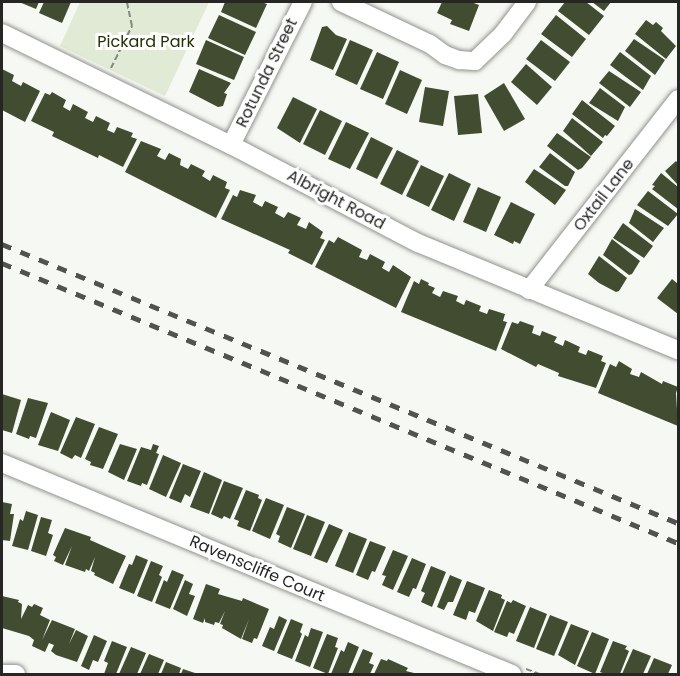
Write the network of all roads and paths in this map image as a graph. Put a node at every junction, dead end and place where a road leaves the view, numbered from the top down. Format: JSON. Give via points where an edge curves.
{"nodes":[{"id":1,"x":127,"y":2,"type":"edge"},
{"id":2,"x":303,"y":2,"type":"edge"},
{"id":3,"x":341,"y":2,"type":"edge"},
{"id":4,"x":527,"y":2,"type":"edge"},
{"id":5,"x":2,"y":33,"type":"edge"},
{"id":6,"x":104,"y":83,"type":"junction"},
{"id":7,"x":678,"y":99,"type":"edge"},
{"id":8,"x":231,"y":145,"type":"junction"},
{"id":9,"x":529,"y":290,"type":"junction"},
{"id":10,"x":678,"y":350,"type":"edge"},
{"id":11,"x":2,"y":462,"type":"edge"},
{"id":12,"x":2,"y":674,"type":"edge"},
{"id":13,"x":16,"y":675,"type":"edge"},
{"id":14,"x":512,"y":675,"type":"edge"}],
"edges":[{"from":1,"to":6,"type":"path","via":[[132,26]]},
{"from":2,"to":8,"type":"street","name":"Rotunda Street"},
{"from":3,"to":4,"type":"street","via":[[445,55],[475,61],[503,34]]},
{"from":5,"to":6,"type":"street","name":"Albright Road"},
{"from":6,"to":8,"type":"street","name":"Albright Road"},
{"from":7,"to":9,"type":"street","name":"Oxtail Lane"},
{"from":8,"to":9,"type":"street","name":"Albright Road","via":[[418,243]]},
{"from":9,"to":10,"type":"street","name":"Albright Road"},
{"from":11,"to":14,"type":"street","name":"Ravenscliffe Court"},
{"from":12,"to":13,"type":"street"}]}
